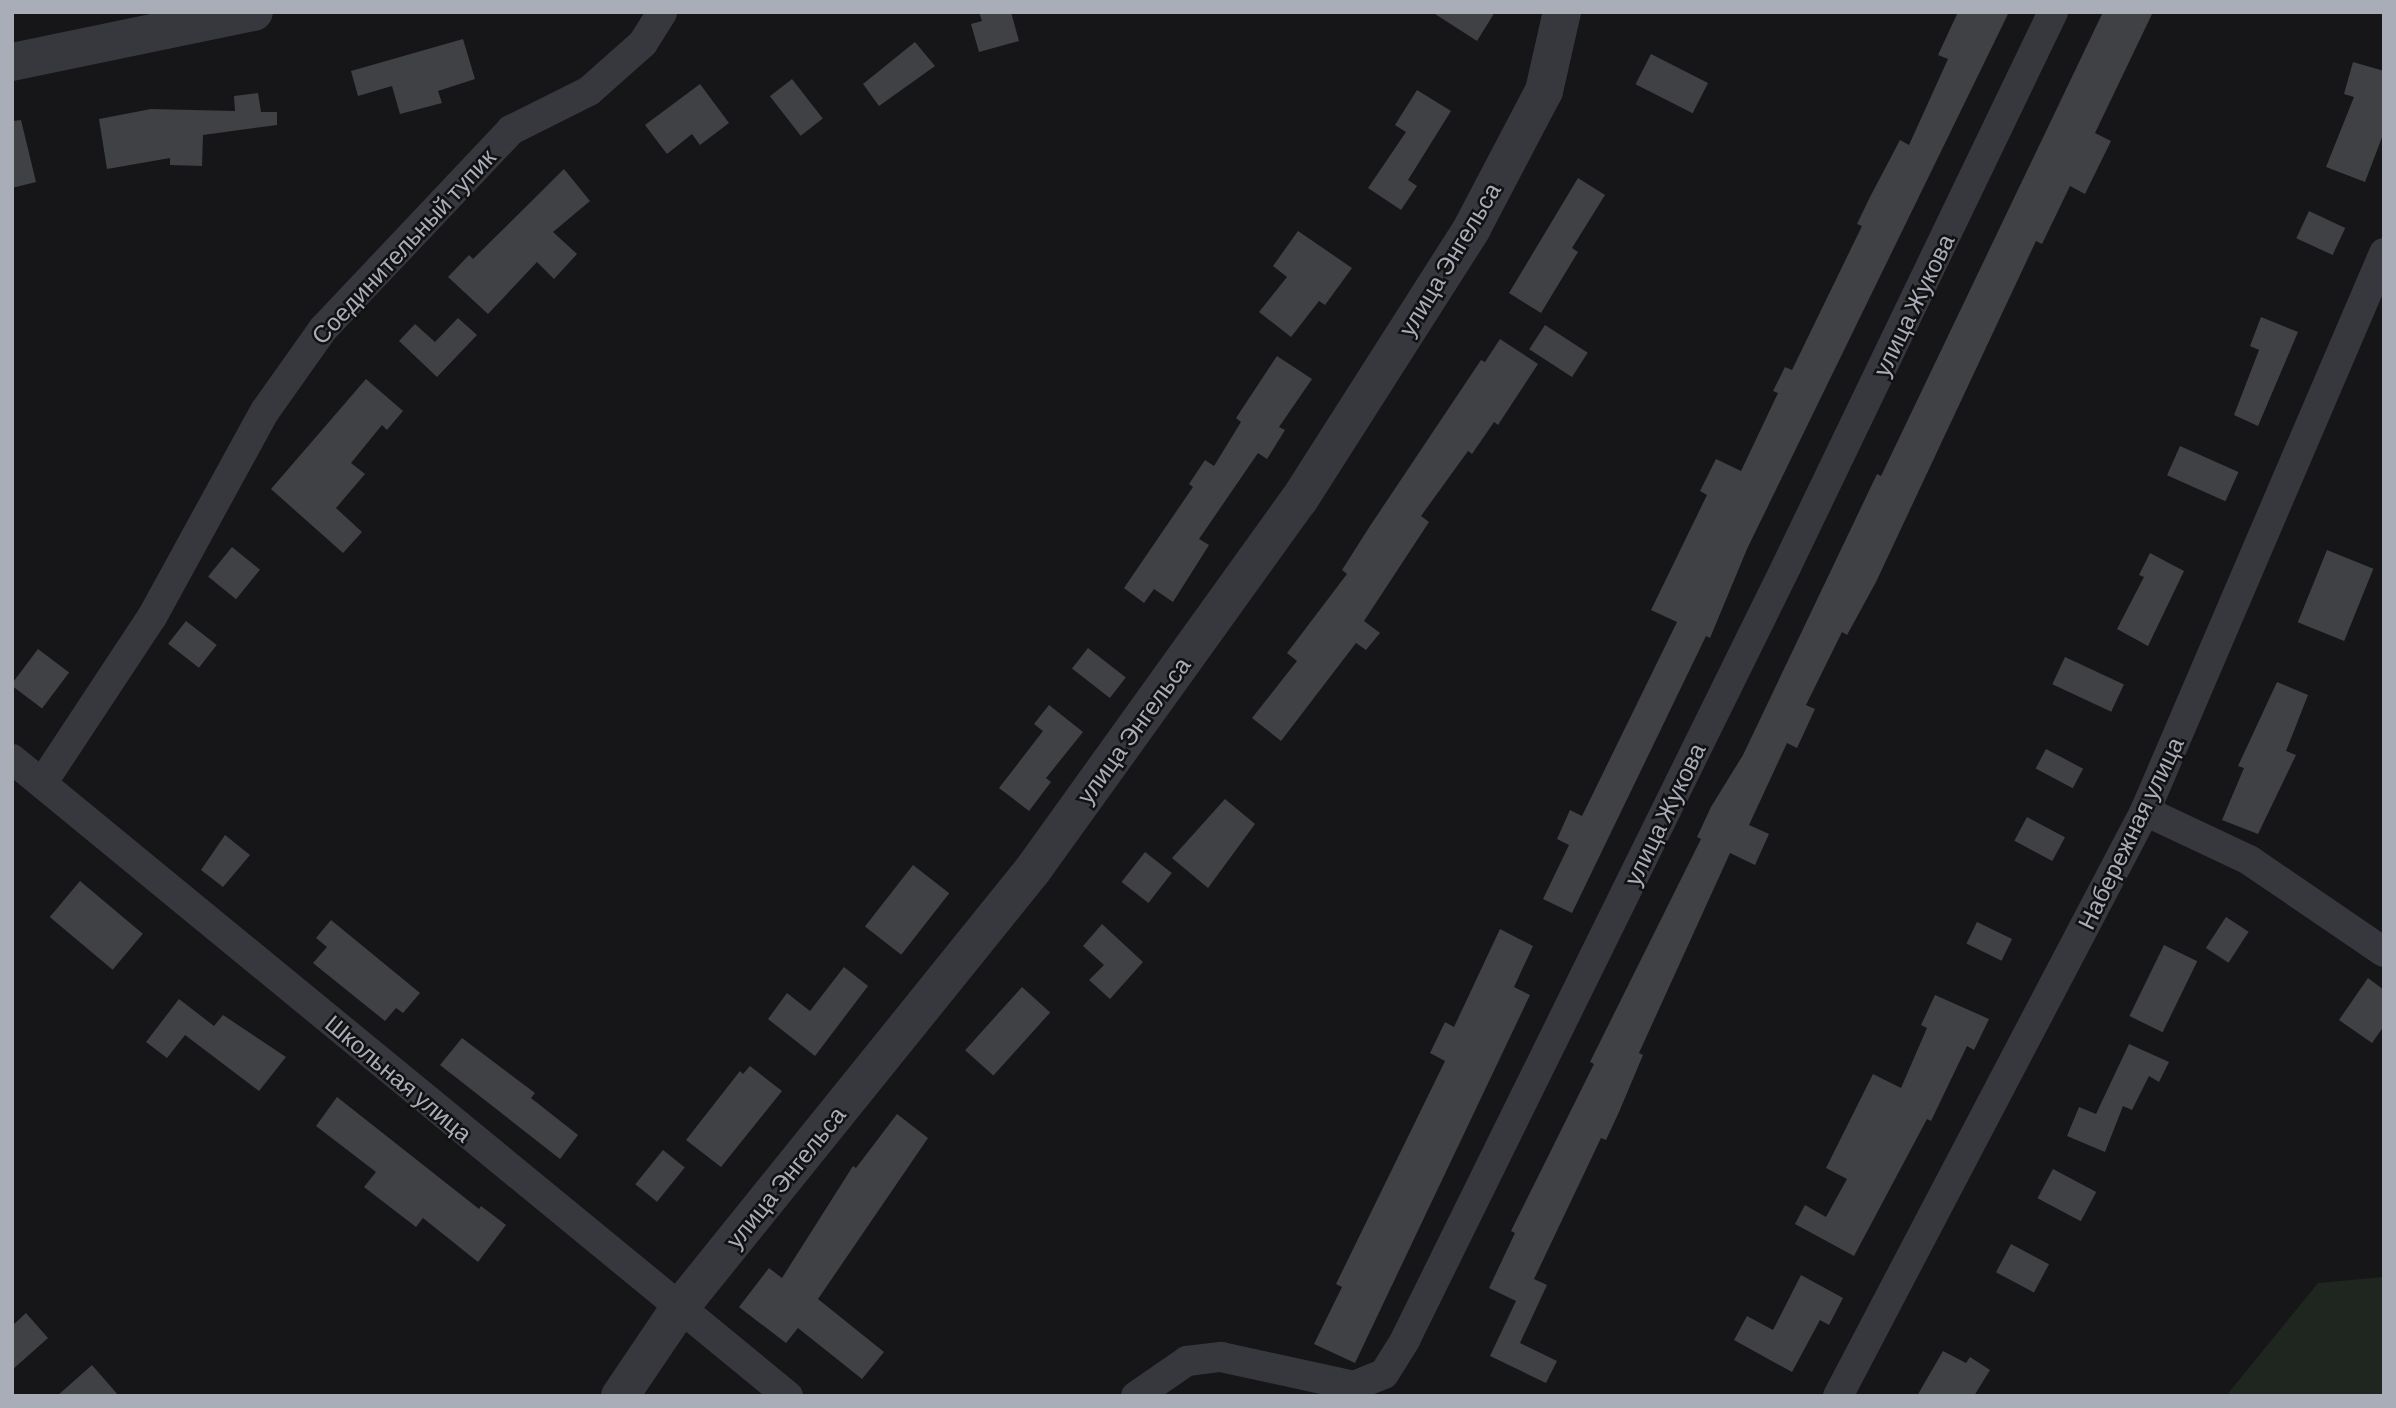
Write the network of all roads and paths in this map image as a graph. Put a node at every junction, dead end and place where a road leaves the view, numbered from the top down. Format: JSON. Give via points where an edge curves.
{"nodes":[{"id":1,"x":254,"y":12,"type":"edge"},
{"id":2,"x":662,"y":12,"type":"edge"},
{"id":3,"x":1562,"y":12,"type":"edge"},
{"id":4,"x":2053,"y":12,"type":"edge"},
{"id":5,"x":12,"y":62,"type":"edge"},
{"id":6,"x":2384,"y":253,"type":"edge"},
{"id":7,"x":12,"y":759,"type":"edge"},
{"id":8,"x":43,"y":782,"type":"junction"},
{"id":9,"x":2145,"y":811,"type":"junction"},
{"id":10,"x":2384,"y":953,"type":"edge"},
{"id":11,"x":678,"y":1310,"type":"junction"},
{"id":12,"x":620,"y":1396,"type":"edge"},
{"id":13,"x":788,"y":1396,"type":"edge"},
{"id":14,"x":1136,"y":1396,"type":"edge"},
{"id":15,"x":1839,"y":1396,"type":"edge"}],
"edges":[{"from":1,"to":5,"type":"street"},
{"from":2,"to":8,"type":"street","name":"Соединительный тупик","via":[[643,43],[589,91],[512,130],[323,329],[265,411],[152,617]]},
{"from":3,"to":11,"type":"street","name":"улица Энгельса","via":[[1544,91],[1472,228],[1299,500],[1032,871]]},
{"from":4,"to":14,"type":"street","name":"улица Жукова","via":[[1775,590],[1405,1340],[1384,1374],[1354,1387],[1221,1357],[1187,1361],[1141,1388]]},
{"from":6,"to":9,"type":"street","name":"Набережная улица"},
{"from":7,"to":8,"type":"street","name":"Школьная улица"},
{"from":8,"to":11,"type":"street","name":"Школьная улица"},
{"from":9,"to":10,"type":"street","via":[[2249,860]]},
{"from":9,"to":15,"type":"street","name":"Набережная улица"},
{"from":11,"to":12,"type":"street","name":"улица Энгельса"},
{"from":11,"to":13,"type":"street","name":"Школьная улица"}]}
